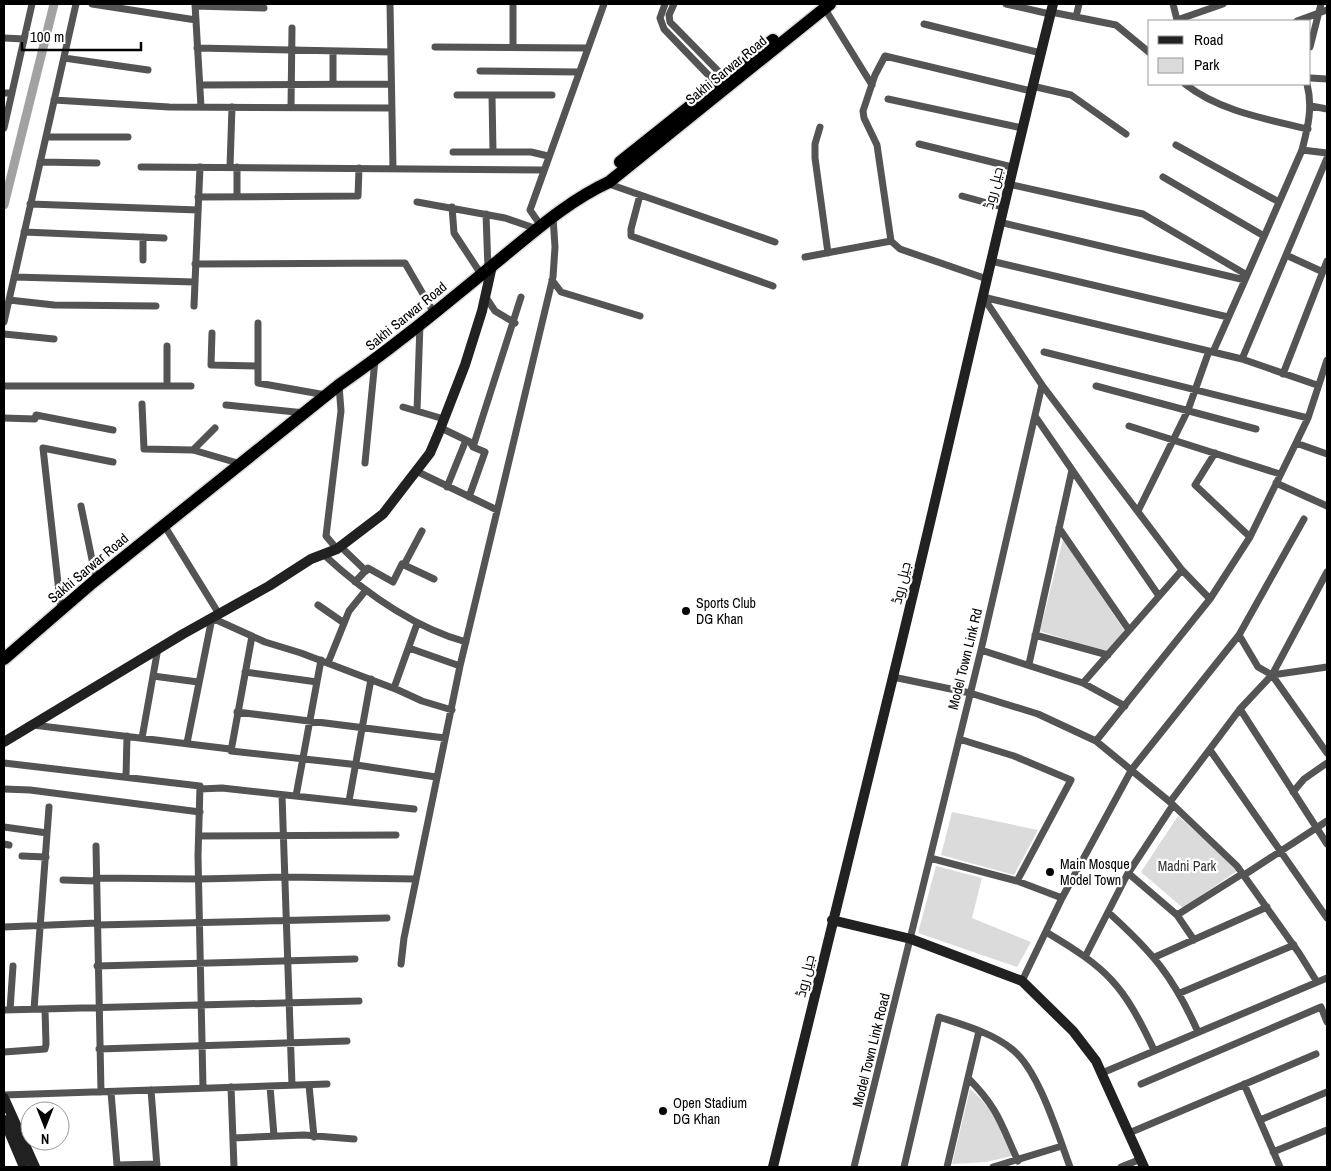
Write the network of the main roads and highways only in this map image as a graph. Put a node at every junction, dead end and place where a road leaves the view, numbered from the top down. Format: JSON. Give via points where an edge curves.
{"nodes":[{"id":1,"x":824,"y":5,"type":"edge"},
{"id":2,"x":1051,"y":10,"type":"edge"},
{"id":3,"x":782,"y":38,"type":"junction"},
{"id":4,"x":592,"y":189,"type":"junction"},
{"id":5,"x":487,"y":270,"type":"junction"},
{"id":6,"x":4,"y":658,"type":"edge"},
{"id":7,"x":4,"y":742,"type":"edge"},
{"id":8,"x":832,"y":920,"type":"junction"},
{"id":9,"x":4,"y":1097,"type":"edge"},
{"id":10,"x":4,"y":1120,"type":"edge"},
{"id":11,"x":1142,"y":1163,"type":"edge"},
{"id":12,"x":24,"y":1167,"type":"edge"},
{"id":13,"x":35,"y":1167,"type":"edge"},
{"id":14,"x":773,"y":1167,"type":"edge"}],
"edges":[{"from":1,"to":3,"type":"highway","name":"Sakhi Sarwar Road"},
{"from":2,"to":8,"type":"main road","name":"جیل روڈ"},
{"from":3,"to":4,"type":"highway","via":[[721,81],[604,175]]},
{"from":3,"to":4,"type":"highway","name":"Sakhi Sarwar Road","via":[[606,183]]},
{"from":4,"to":5,"type":"highway","name":"Sakhi Sarwar Road"},
{"from":5,"to":6,"type":"highway","name":"Sakhi Sarwar Road","via":[[96,579]]},
{"from":5,"to":7,"type":"main road","via":[[485,296],[460,381],[430,453],[382,514],[338,548],[158,648]]},
{"from":8,"to":11,"type":"main road","via":[[911,939],[1022,981],[1073,1031],[1096,1061]]},
{"from":8,"to":14,"type":"main road","name":"جیل روڈ"},
{"from":9,"to":13,"type":"main road"},
{"from":10,"to":12,"type":"main road"}]}
